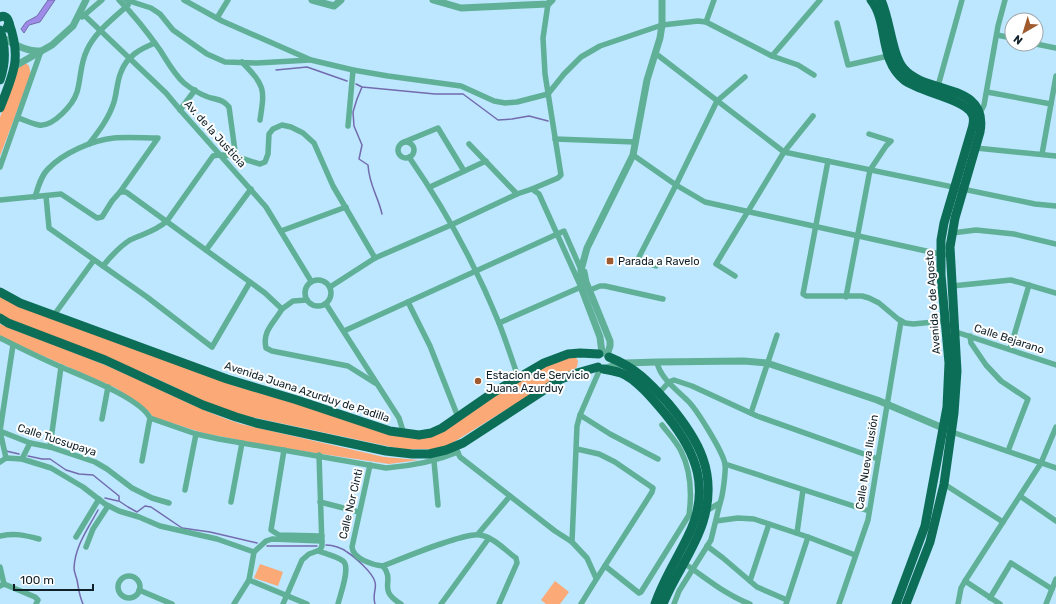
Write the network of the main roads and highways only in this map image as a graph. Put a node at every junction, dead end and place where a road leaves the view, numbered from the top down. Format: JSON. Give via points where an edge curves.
{"nodes":[{"id":1,"x":871,"y":0,"type":"edge"},
{"id":2,"x":881,"y":6,"type":"edge"},
{"id":3,"x":0,"y":9,"type":"edge"},
{"id":4,"x":5,"y":19,"type":"edge"},
{"id":5,"x":1,"y":33,"type":"edge"},
{"id":6,"x":900,"y":71,"type":"junction"},
{"id":7,"x":0,"y":80,"type":"edge"},
{"id":8,"x":0,"y":108,"type":"edge"},
{"id":9,"x":970,"y":111,"type":"junction"},
{"id":10,"x":980,"y":113,"type":"junction"},
{"id":11,"x":977,"y":128,"type":"junction"},
{"id":12,"x":959,"y":187,"type":"junction"},
{"id":13,"x":0,"y":292,"type":"edge"},
{"id":14,"x":0,"y":318,"type":"edge"},
{"id":15,"x":947,"y":430,"type":"junction"},
{"id":16,"x":934,"y":482,"type":"junction"},
{"id":17,"x":944,"y":484,"type":"junction"},
{"id":18,"x":680,"y":561,"type":"junction"},
{"id":19,"x":655,"y":604,"type":"edge"},
{"id":20,"x":663,"y":604,"type":"edge"},
{"id":21,"x":896,"y":604,"type":"edge"},
{"id":22,"x":906,"y":604,"type":"edge"}],
"edges":[{"from":1,"to":2,"type":"highway"},
{"from":2,"to":6,"type":"highway"},
{"from":2,"to":6,"type":"highway","via":[[888,56],[893,68]]},
{"from":3,"to":4,"type":"highway"},
{"from":4,"to":5,"type":"highway","via":[[6,29]]},
{"from":4,"to":8,"type":"highway","via":[[16,45],[15,66]]},
{"from":5,"to":7,"type":"highway","via":[[5,54]]},
{"from":6,"to":9,"type":"highway","via":[[905,81],[962,105]]},
{"from":6,"to":10,"type":"highway","via":[[968,98]]},
{"from":9,"to":10,"type":"highway"},
{"from":9,"to":11,"type":"highway","name":"Avenida 6 de Agosto"},
{"from":10,"to":11,"type":"highway","name":"Avenida 6 de Agosto"},
{"from":11,"to":12,"type":"highway","name":"Avenida 6 de Agosto"},
{"from":11,"to":12,"type":"highway","name":"Avenida 6 de Agosto","via":[[976,148]]},
{"from":12,"to":15,"type":"highway","name":"Avenida 6 de Agosto","via":[[950,256],[957,384]]},
{"from":12,"to":15,"type":"highway","name":"Avenida 6 de Agosto","via":[[944,223],[940,255],[949,363]]},
{"from":13,"to":18,"type":"highway","name":"Avenida Juana Azurduy de Padilla","via":[[20,303],[227,379],[404,434],[419,435],[442,428],[518,377],[544,363],[568,354],[604,354],[625,363],[659,393],[691,432],[704,459],[708,483],[706,511],[697,538]]},
{"from":14,"to":18,"type":"highway","name":"Avenida Juana Azurduy de Padilla","via":[[236,417],[386,451],[412,454],[456,449],[561,380],[577,373],[602,368],[626,376],[659,406],[682,435],[694,458],[699,478],[699,500]]},
{"from":15,"to":16,"type":"highway","name":"Avenida 6 de Agosto"},
{"from":15,"to":17,"type":"highway","name":"Avenida 6 de Agosto"},
{"from":16,"to":17,"type":"highway"},
{"from":16,"to":21,"type":"highway","name":"Avenida 6 de Agosto","via":[[925,526]]},
{"from":17,"to":22,"type":"highway","name":"Avenida 6 de Agosto","via":[[930,542]]},
{"from":18,"to":19,"type":"highway","name":"Avenida Juana Azurduy de Padilla","via":[[664,583]]},
{"from":18,"to":20,"type":"highway","name":"Avenida Juana Azurduy de Padilla"}]}
